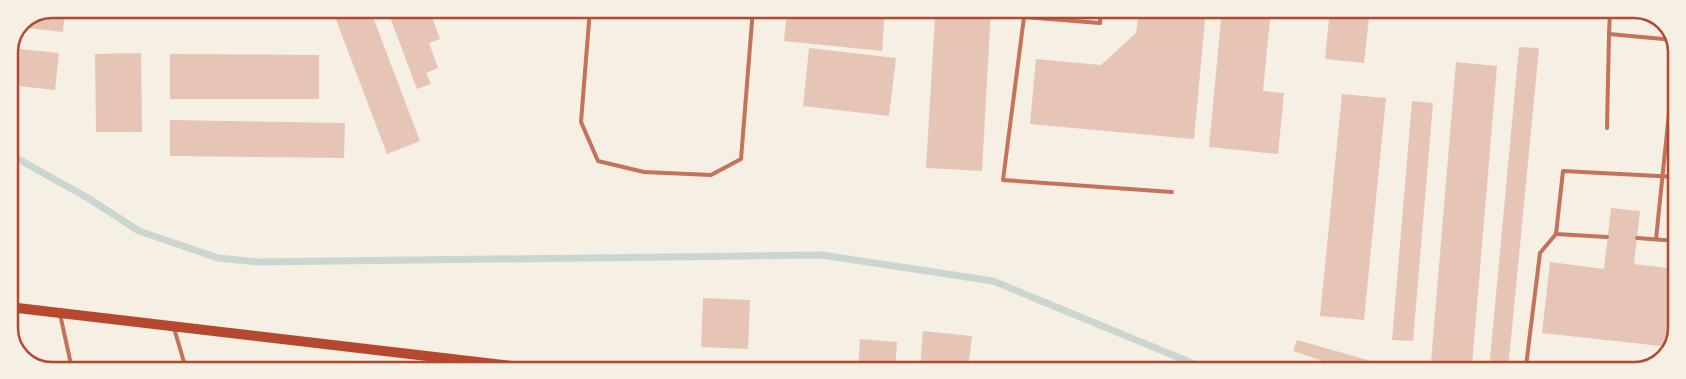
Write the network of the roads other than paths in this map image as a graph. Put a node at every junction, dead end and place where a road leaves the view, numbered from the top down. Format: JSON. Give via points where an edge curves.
{"nodes":[{"id":1,"x":589,"y":17,"type":"edge"},
{"id":2,"x":752,"y":17,"type":"edge"},
{"id":3,"x":1024,"y":17,"type":"joint"},
{"id":4,"x":1100,"y":17,"type":"edge"},
{"id":5,"x":1610,"y":17,"type":"edge"},
{"id":6,"x":1609,"y":34,"type":"junction"},
{"id":7,"x":1666,"y":39,"type":"edge"},
{"id":8,"x":1668,"y":126,"type":"edge"},
{"id":9,"x":1607,"y":128,"type":"dead end"},
{"id":10,"x":1663,"y":177,"type":"junction"},
{"id":11,"x":1668,"y":177,"type":"edge"},
{"id":12,"x":1172,"y":192,"type":"dead end"},
{"id":13,"x":1556,"y":234,"type":"junction"},
{"id":14,"x":1607,"y":237,"type":"dead end"},
{"id":15,"x":1637,"y":238,"type":"dead end"},
{"id":16,"x":1656,"y":240,"type":"junction"},
{"id":17,"x":1668,"y":241,"type":"edge"},
{"id":18,"x":18,"y":307,"type":"edge"},
{"id":19,"x":60,"y":312,"type":"junction"},
{"id":20,"x":173,"y":325,"type":"junction"},
{"id":21,"x":71,"y":362,"type":"edge"},
{"id":22,"x":184,"y":362,"type":"edge"},
{"id":23,"x":481,"y":362,"type":"edge"},
{"id":24,"x":1526,"y":362,"type":"edge"}],
"edges":[{"from":1,"to":2,"type":"lane","via":[[581,122],[598,161],[644,172],[712,176],[741,158]]},
{"from":3,"to":4,"type":"lane","via":[[1100,23]]},
{"from":3,"to":12,"type":"lane","via":[[1003,180]]},
{"from":5,"to":6,"type":"lane"},
{"from":6,"to":7,"type":"lane"},
{"from":6,"to":9,"type":"lane"},
{"from":8,"to":10,"type":"lane"},
{"from":10,"to":11,"type":"lane"},
{"from":10,"to":13,"type":"lane","via":[[1563,171]]},
{"from":10,"to":16,"type":"lane"},
{"from":13,"to":14,"type":"lane"},
{"from":13,"to":24,"type":"lane","via":[[1540,253]]},
{"from":15,"to":16,"type":"lane"},
{"from":16,"to":17,"type":"lane"},
{"from":18,"to":19,"type":"main road"},
{"from":19,"to":20,"type":"main road"},
{"from":19,"to":21,"type":"lane"},
{"from":20,"to":22,"type":"lane"},
{"from":20,"to":23,"type":"main road"}]}
